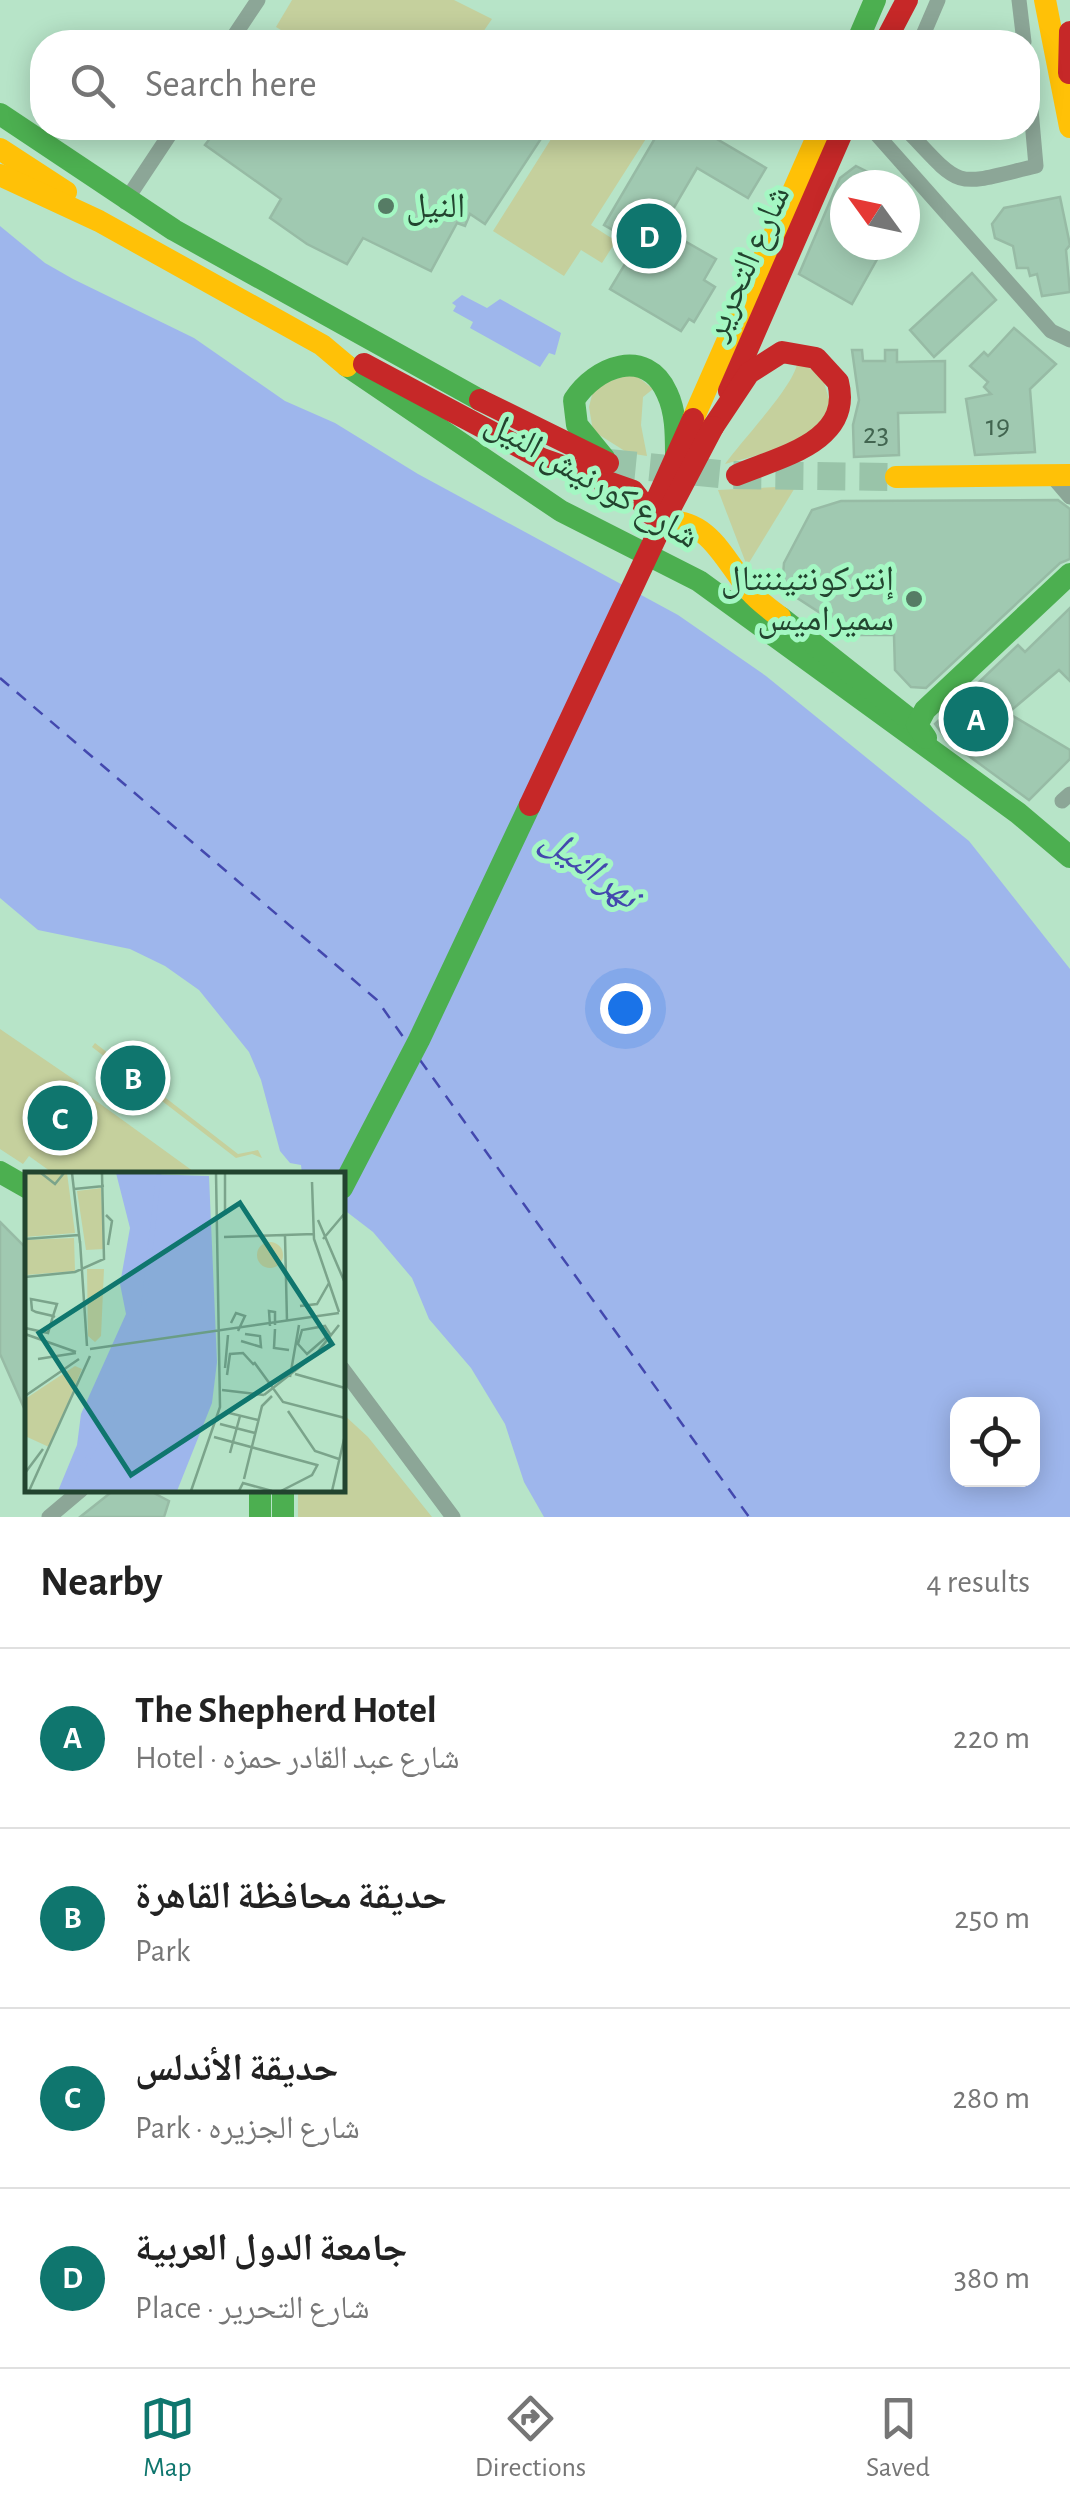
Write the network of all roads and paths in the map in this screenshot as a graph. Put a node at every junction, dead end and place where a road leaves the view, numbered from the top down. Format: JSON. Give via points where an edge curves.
{"nodes":[{"id":1,"x":258,"y":0,"type":"edge"},
{"id":2,"x":875,"y":0,"type":"edge"},
{"id":3,"x":906,"y":0,"type":"edge"},
{"id":4,"x":938,"y":0,"type":"edge"},
{"id":5,"x":1019,"y":0,"type":"edge"},
{"id":6,"x":1052,"y":1,"type":"edge"},
{"id":7,"x":238,"y":30,"type":"edge"},
{"id":8,"x":862,"y":30,"type":"edge"},
{"id":9,"x":891,"y":30,"type":"edge"},
{"id":10,"x":925,"y":30,"type":"edge"},
{"id":11,"x":1023,"y":30,"type":"edge"},
{"id":12,"x":1070,"y":32,"type":"edge"},
{"id":13,"x":0,"y":114,"type":"edge"},
{"id":14,"x":1069,"y":119,"type":"edge"},
{"id":15,"x":1070,"y":127,"type":"edge"},
{"id":16,"x":30,"y":135,"type":"edge"},
{"id":17,"x":37,"y":140,"type":"edge"},
{"id":18,"x":166,"y":140,"type":"edge"},
{"id":19,"x":815,"y":140,"type":"edge"},
{"id":20,"x":838,"y":140,"type":"edge"},
{"id":21,"x":882,"y":140,"type":"edge"},
{"id":22,"x":916,"y":140,"type":"edge"},
{"id":23,"x":1034,"y":140,"type":"edge"},
{"id":24,"x":0,"y":150,"type":"edge"},
{"id":25,"x":0,"y":175,"type":"edge"},
{"id":26,"x":125,"y":202,"type":"junction"},
{"id":27,"x":100,"y":221,"type":"junction"},
{"id":28,"x":308,"y":304,"type":"junction"},
{"id":29,"x":294,"y":330,"type":"junction"},
{"id":30,"x":1070,"y":340,"type":"edge"},
{"id":31,"x":322,"y":345,"type":"junction"},
{"id":32,"x":703,"y":423,"type":"junction"},
{"id":33,"x":676,"y":455,"type":"junction"},
{"id":34,"x":737,"y":475,"type":"dead end"},
{"id":35,"x":1061,"y":475,"type":"edge"},
{"id":36,"x":896,"y":478,"type":"tunnel mouth"},
{"id":37,"x":1070,"y":497,"type":"edge"},
{"id":38,"x":657,"y":518,"type":"junction"},
{"id":39,"x":1070,"y":574,"type":"edge"},
{"id":40,"x":918,"y":725,"type":"junction"},
{"id":41,"x":951,"y":765,"type":"junction"},
{"id":42,"x":1070,"y":857,"type":"edge"},
{"id":43,"x":0,"y":1172,"type":"edge"},
{"id":44,"x":335,"y":1172,"type":"edge"},
{"id":45,"x":345,"y":1182,"type":"edge"},
{"id":46,"x":25,"y":1186,"type":"edge"},
{"id":47,"x":345,"y":1372,"type":"edge"},
{"id":48,"x":345,"y":1398,"type":"edge"},
{"id":49,"x":363,"y":1398,"type":"junction"},
{"id":50,"x":79,"y":1492,"type":"edge"},
{"id":51,"x":282,"y":1492,"type":"edge"},
{"id":52,"x":49,"y":1517,"type":"edge"},
{"id":53,"x":283,"y":1517,"type":"edge"},
{"id":54,"x":453,"y":1517,"type":"edge"}],
"edges":[{"from":1,"to":7,"type":"street"},
{"from":2,"to":8,"type":"main road"},
{"from":3,"to":9,"type":"main road"},
{"from":4,"to":10,"type":"street"},
{"from":5,"to":11,"type":"street"},
{"from":6,"to":14,"type":"main road"},
{"from":12,"to":14,"type":"main road"},
{"from":13,"to":16,"type":"main road","name":"شارع كورنيش النيل"},
{"from":14,"to":15,"type":"main road"},
{"from":17,"to":26,"type":"main road","name":"شارع كورنيش النيل"},
{"from":18,"to":26,"type":"street"},
{"from":19,"to":32,"type":"main road","name":"شارع التحرير"},
{"from":20,"to":32,"type":"main road","name":"شارع التحرير"},
{"from":21,"to":30,"type":"street","via":[[1052,330]]},
{"from":22,"to":23,"type":"street","via":[[950,177],[970,182],[1036,166]]},
{"from":24,"to":27,"type":"main road"},
{"from":25,"to":27,"type":"main road","name":"شارع كورنيش النيل"},
{"from":26,"to":28,"type":"main road","name":"شارع كورنيش النيل"},
{"from":27,"to":29,"type":"main road","name":"شارع كورنيش النيل"},
{"from":28,"to":29,"type":"main road"},
{"from":28,"to":33,"type":"main road","name":"شارع كورنيش النيل","via":[[538,432],[608,463],[577,425],[574,400],[592,374],[622,364],[653,374],[664,386],[674,420]]},
{"from":29,"to":31,"type":"main road","name":"شارع كورنيش النيل"},
{"from":31,"to":38,"type":"main road","via":[[555,464],[633,491]]},
{"from":31,"to":41,"type":"main road","name":"شارع كورنيش النيل","via":[[372,387],[531,492],[734,604]]},
{"from":32,"to":33,"type":"main road","bridge":true},
{"from":32,"to":34,"type":"main road","via":[[752,370],[779,353],[814,356],[829,366],[839,384],[840,414],[830,429]]},
{"from":32,"to":38,"type":"main road","bridge":true},
{"from":33,"to":38,"type":"main road","bridge":true},
{"from":35,"to":36,"type":"main road"},
{"from":35,"to":37,"type":"street"},
{"from":38,"to":40,"type":"main road","bridge":true,"via":[[706,532],[752,594]]},
{"from":38,"to":44,"type":"main road"},
{"from":38,"to":45,"type":"main road","bridge":true,"via":[[420,1040]]},
{"from":39,"to":40,"type":"main road","via":[[924,710]]},
{"from":40,"to":41,"type":"main road"},
{"from":41,"to":42,"type":"main road","name":"شارع كورنيش النيل"},
{"from":43,"to":46,"type":"main road"},
{"from":47,"to":49,"type":"street"},
{"from":48,"to":49,"type":"street"},
{"from":49,"to":54,"type":"street"},
{"from":50,"to":52,"type":"street"},
{"from":51,"to":53,"type":"main road"}]}
